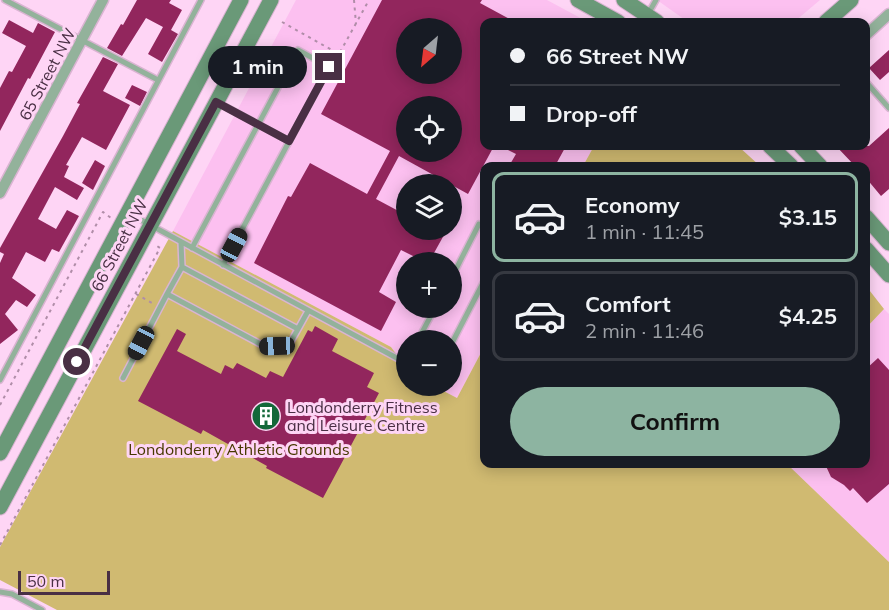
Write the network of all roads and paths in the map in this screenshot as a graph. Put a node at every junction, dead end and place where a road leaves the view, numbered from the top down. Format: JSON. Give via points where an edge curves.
{"nodes":[{"id":1,"x":103,"y":0,"type":"edge"},
{"id":2,"x":201,"y":0,"type":"edge"},
{"id":3,"x":241,"y":0,"type":"edge"},
{"id":4,"x":270,"y":0,"type":"edge"},
{"id":5,"x":354,"y":0,"type":"edge"},
{"id":6,"x":369,"y":0,"type":"edge"},
{"id":7,"x":578,"y":0,"type":"edge"},
{"id":8,"x":624,"y":0,"type":"edge"},
{"id":9,"x":656,"y":0,"type":"edge"},
{"id":10,"x":851,"y":0,"type":"edge"},
{"id":11,"x":2,"y":1,"type":"edge"},
{"id":12,"x":889,"y":14,"type":"edge"},
{"id":13,"x":611,"y":18,"type":"edge"},
{"id":14,"x":651,"y":18,"type":"edge"},
{"id":15,"x":652,"y":18,"type":"edge"},
{"id":16,"x":831,"y":18,"type":"edge"},
{"id":17,"x":282,"y":22,"type":"dead end"},
{"id":18,"x":356,"y":24,"type":"junction"},
{"id":19,"x":870,"y":31,"type":"edge"},
{"id":20,"x":81,"y":40,"type":"junction"},
{"id":21,"x":158,"y":80,"type":"junction"},
{"id":22,"x":870,"y":87,"type":"edge"},
{"id":23,"x":216,"y":102,"type":"junction"},
{"id":24,"x":889,"y":108,"type":"edge"},
{"id":25,"x":258,"y":125,"type":"junction"},
{"id":26,"x":289,"y":141,"type":"junction"},
{"id":27,"x":774,"y":150,"type":"edge"},
{"id":28,"x":805,"y":150,"type":"edge"},
{"id":29,"x":787,"y":162,"type":"edge"},
{"id":30,"x":816,"y":162,"type":"edge"},
{"id":31,"x":0,"y":193,"type":"edge"},
{"id":32,"x":103,"y":212,"type":"dead end"},
{"id":33,"x":127,"y":213,"type":"junction"},
{"id":34,"x":870,"y":222,"type":"edge"},
{"id":35,"x":150,"y":225,"type":"junction"},
{"id":36,"x":480,"y":225,"type":"edge"},
{"id":37,"x":181,"y":242,"type":"junction"},
{"id":38,"x":889,"y":243,"type":"edge"},
{"id":39,"x":192,"y":248,"type":"junction"},
{"id":40,"x":870,"y":254,"type":"edge"},
{"id":41,"x":462,"y":257,"type":"edge"},
{"id":42,"x":223,"y":265,"type":"junction"},
{"id":43,"x":182,"y":267,"type":"junction"},
{"id":44,"x":889,"y":275,"type":"edge"},
{"id":45,"x":480,"y":288,"type":"edge"},
{"id":46,"x":136,"y":294,"type":"dead end"},
{"id":47,"x":168,"y":294,"type":"junction"},
{"id":48,"x":160,"y":308,"type":"junction"},
{"id":49,"x":308,"y":311,"type":"junction"},
{"id":50,"x":298,"y":329,"type":"junction"},
{"id":51,"x":459,"y":330,"type":"edge"},
{"id":52,"x":396,"y":358,"type":"edge"},
{"id":53,"x":123,"y":378,"type":"dead end"},
{"id":54,"x":0,"y":380,"type":"edge"},
{"id":55,"x":0,"y":405,"type":"edge"},
{"id":56,"x":0,"y":453,"type":"edge"},
{"id":57,"x":0,"y":507,"type":"edge"},
{"id":58,"x":0,"y":592,"type":"edge"},
{"id":59,"x":42,"y":610,"type":"edge"}],
"edges":[{"from":1,"to":20,"type":"street","name":"65 Street NW"},
{"from":2,"to":21,"type":"lane"},
{"from":3,"to":33,"type":"main road","name":"66 Street NW"},
{"from":4,"to":23,"type":"main road","name":"66 Street NW"},
{"from":5,"to":18,"type":"path"},
{"from":6,"to":18,"type":"path"},
{"from":7,"to":13,"type":"main road"},
{"from":8,"to":14,"type":"main road"},
{"from":9,"to":15,"type":"lane"},
{"from":10,"to":16,"type":"main road"},
{"from":11,"to":20,"type":"lane"},
{"from":12,"to":19,"type":"street"},
{"from":17,"to":18,"type":"path","via":[[339,54]]},
{"from":20,"to":21,"type":"lane"},
{"from":20,"to":31,"type":"street","name":"65 Street NW"},
{"from":21,"to":54,"type":"lane"},
{"from":22,"to":24,"type":"lane"},
{"from":23,"to":25,"type":"lane"},
{"from":23,"to":35,"type":"main road","name":"66 Street NW"},
{"from":25,"to":26,"type":"lane"},
{"from":25,"to":26,"type":"lane","via":[[297,50],[329,67]]},
{"from":25,"to":39,"type":"lane"},
{"from":26,"to":42,"type":"lane"},
{"from":27,"to":29,"type":"main road"},
{"from":28,"to":30,"type":"main road"},
{"from":32,"to":55,"type":"path"},
{"from":33,"to":35,"type":"lane"},
{"from":33,"to":56,"type":"main road","name":"66 Street NW"},
{"from":34,"to":38,"type":"main road"},
{"from":35,"to":37,"type":"lane"},
{"from":35,"to":57,"type":"main road","name":"66 Street NW"},
{"from":36,"to":41,"type":"lane"},
{"from":37,"to":39,"type":"lane"},
{"from":37,"to":43,"type":"lane"},
{"from":39,"to":42,"type":"lane"},
{"from":40,"to":44,"type":"main road"},
{"from":42,"to":49,"type":"lane"},
{"from":43,"to":47,"type":"lane"},
{"from":43,"to":50,"type":"lane"},
{"from":45,"to":51,"type":"lane"},
{"from":46,"to":48,"type":"path"},
{"from":47,"to":48,"type":"lane"},
{"from":47,"to":50,"type":"lane","via":[[264,346],[290,345]]},
{"from":48,"to":53,"type":"lane"},
{"from":49,"to":50,"type":"lane"},
{"from":49,"to":52,"type":"lane"},
{"from":58,"to":59,"type":"lane"}]}
